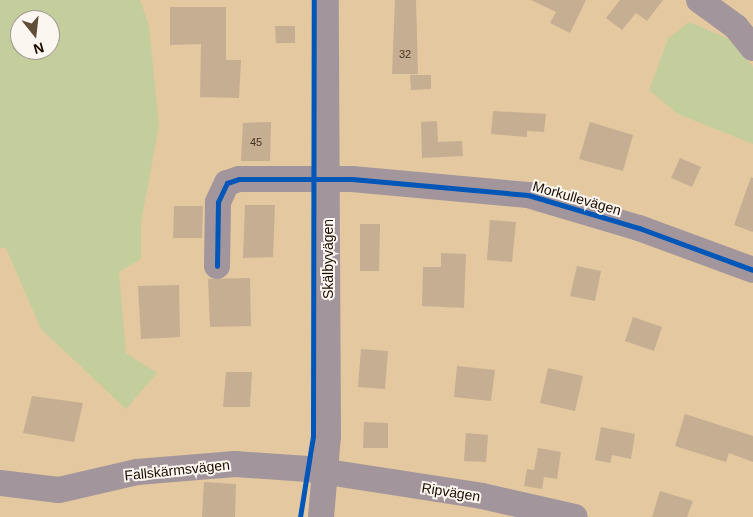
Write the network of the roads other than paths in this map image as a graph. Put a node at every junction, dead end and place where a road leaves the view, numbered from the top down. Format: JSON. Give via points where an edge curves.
{"nodes":[{"id":1,"x":326,"y":0,"type":"edge"},
{"id":2,"x":699,"y":0,"type":"edge"},
{"id":3,"x":753,"y":48,"type":"edge"},
{"id":4,"x":328,"y":179,"type":"junction"},
{"id":5,"x":217,"y":266,"type":"dead end"},
{"id":6,"x":753,"y":270,"type":"edge"},
{"id":7,"x":326,"y":472,"type":"junction"},
{"id":8,"x":0,"y":483,"type":"edge"},
{"id":9,"x":321,"y":517,"type":"edge"},
{"id":10,"x":575,"y":517,"type":"edge"}],
"edges":[{"from":1,"to":4,"type":"street","name":"Skälbyvägen"},
{"from":2,"to":3,"type":"street","via":[[736,27]]},
{"from":4,"to":5,"type":"street","name":"Morkullevägen","via":[[239,179],[227,183],[218,202]]},
{"from":4,"to":6,"type":"street","name":"Morkullevägen","via":[[528,195],[638,228]]},
{"from":4,"to":7,"type":"street","name":"Skälbyvägen"},
{"from":7,"to":8,"type":"street","name":"Fallskärmsvägen","via":[[235,464],[136,472],[59,490]]},
{"from":7,"to":9,"type":"street","name":"Skälbyvägen"},
{"from":7,"to":10,"type":"street","name":"Ripvägen","via":[[482,496]]}]}
